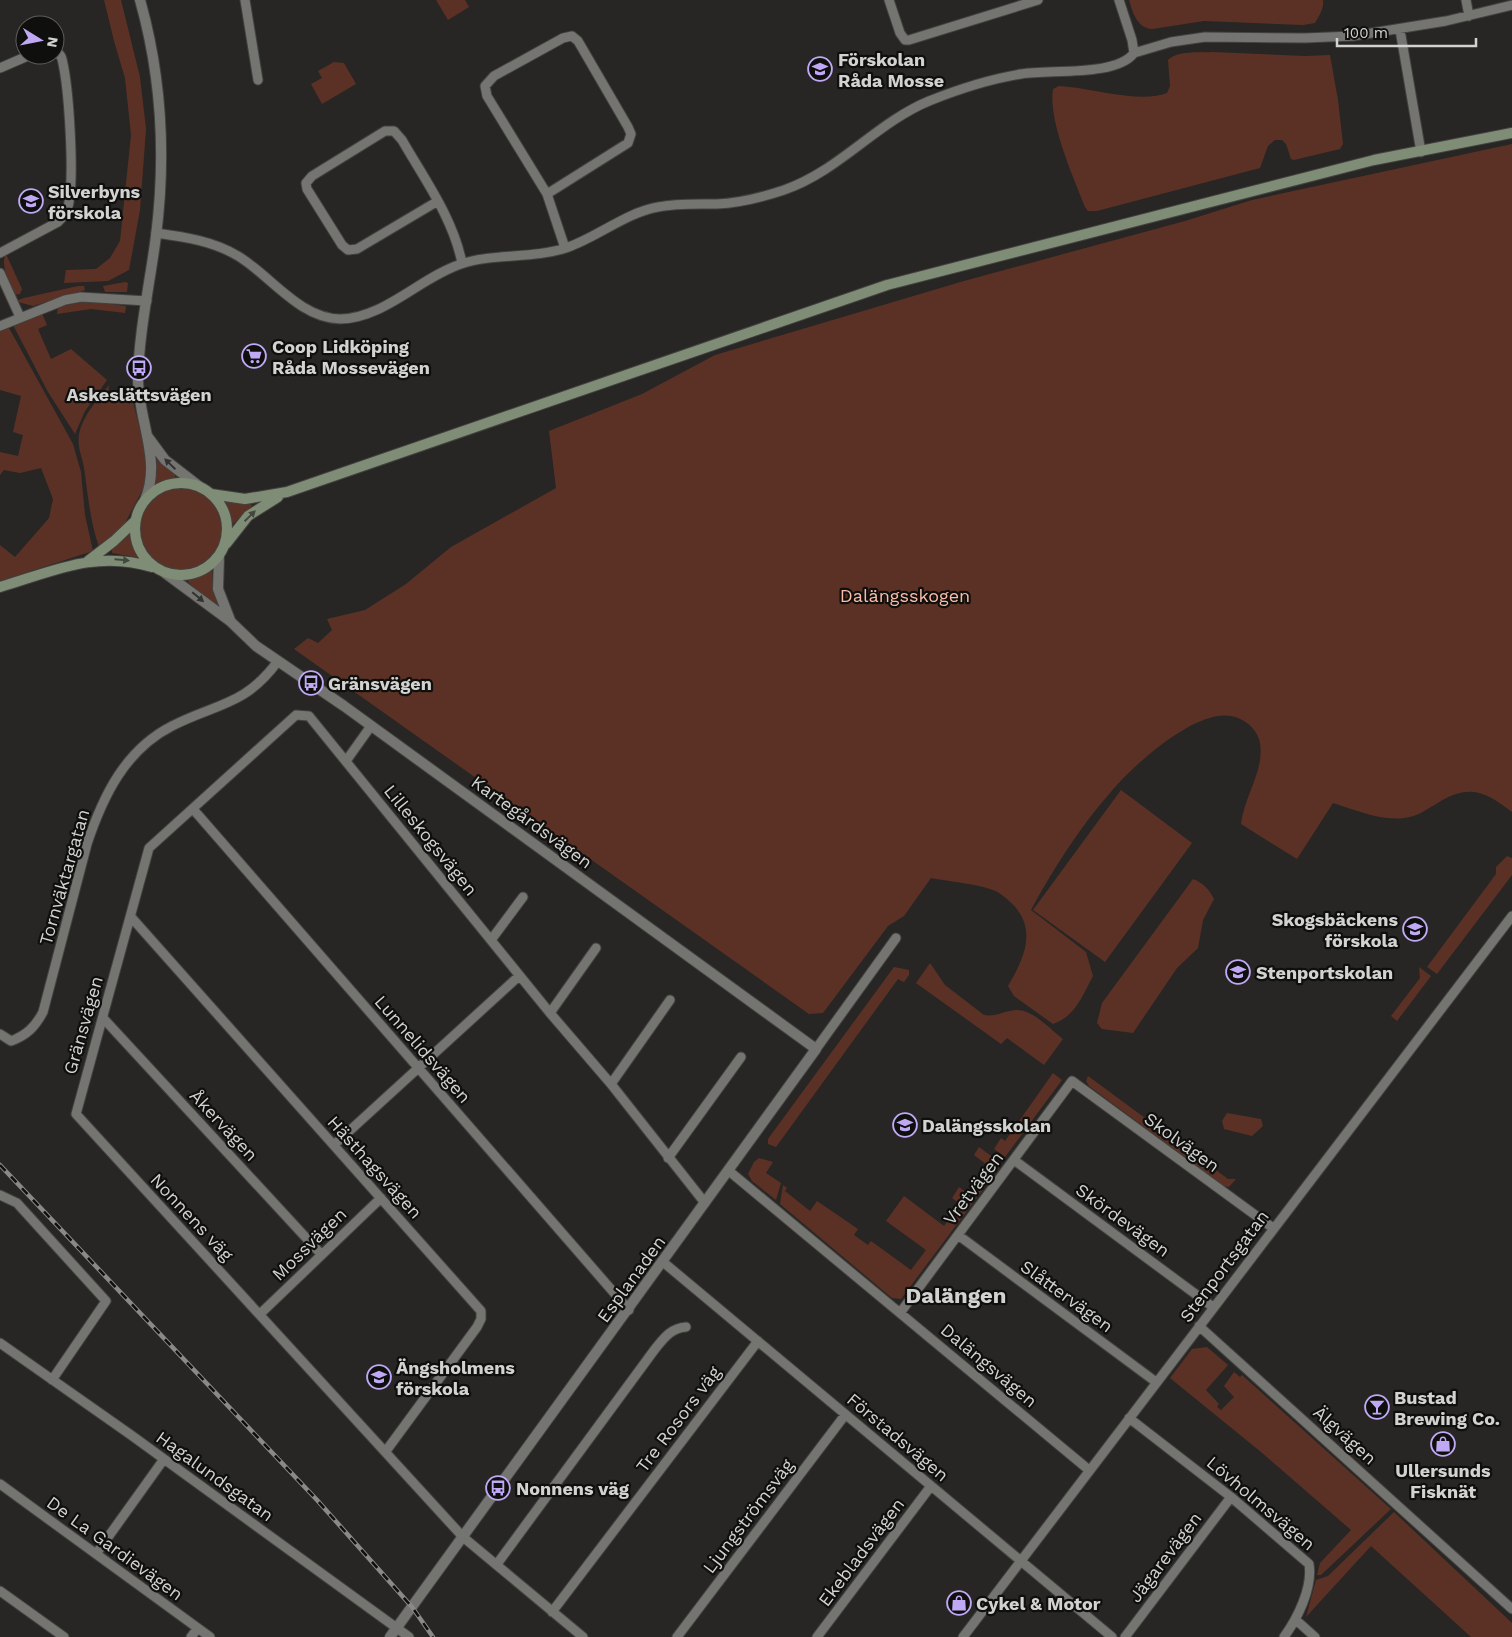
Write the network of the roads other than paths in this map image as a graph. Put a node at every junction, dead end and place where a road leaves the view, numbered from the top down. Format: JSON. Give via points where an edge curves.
{"nodes":[{"id":1,"x":140,"y":0,"type":"edge"},
{"id":2,"x":889,"y":0,"type":"edge"},
{"id":3,"x":1038,"y":0,"type":"edge"},
{"id":4,"x":1120,"y":0,"type":"edge"},
{"id":5,"x":1466,"y":0,"type":"edge"},
{"id":6,"x":247,"y":1,"type":"edge"},
{"id":7,"x":1512,"y":5,"type":"edge"},
{"id":8,"x":1469,"y":16,"type":"junction"},
{"id":9,"x":1400,"y":30,"type":"junction"},
{"id":10,"x":1134,"y":52,"type":"junction"},
{"id":11,"x":15,"y":62,"type":"edge"},
{"id":12,"x":63,"y":65,"type":"edge"},
{"id":13,"x":0,"y":68,"type":"edge"},
{"id":14,"x":258,"y":80,"type":"dead end"},
{"id":15,"x":1512,"y":134,"type":"edge"},
{"id":16,"x":1421,"y":152,"type":"junction"},
{"id":17,"x":547,"y":194,"type":"junction"},
{"id":18,"x":438,"y":202,"type":"junction"},
{"id":19,"x":156,"y":234,"type":"junction"},
{"id":20,"x":565,"y":248,"type":"junction"},
{"id":21,"x":0,"y":253,"type":"edge"},
{"id":22,"x":462,"y":263,"type":"junction"},
{"id":23,"x":0,"y":272,"type":"edge"},
{"id":24,"x":147,"y":301,"type":"junction"},
{"id":25,"x":20,"y":317,"type":"junction"},
{"id":26,"x":0,"y":326,"type":"edge"},
{"id":27,"x":146,"y":434,"type":"junction"},
{"id":28,"x":200,"y":487,"type":"junction"},
{"id":29,"x":287,"y":492,"type":"junction"},
{"id":30,"x":211,"y":494,"type":"junction"},
{"id":31,"x":145,"y":500,"type":"junction"},
{"id":32,"x":135,"y":521,"type":"junction"},
{"id":33,"x":220,"y":554,"type":"junction"},
{"id":34,"x":88,"y":561,"type":"junction"},
{"id":35,"x":160,"y":570,"type":"junction"},
{"id":36,"x":0,"y":587,"type":"edge"},
{"id":37,"x":230,"y":621,"type":"junction"},
{"id":38,"x":278,"y":661,"type":"junction"},
{"id":39,"x":296,"y":715,"type":"joint"},
{"id":40,"x":371,"y":726,"type":"junction"},
{"id":41,"x":346,"y":761,"type":"junction"},
{"id":42,"x":193,"y":808,"type":"junction"},
{"id":43,"x":523,"y":897,"type":"dead end"},
{"id":44,"x":1512,"y":916,"type":"edge"},
{"id":45,"x":131,"y":917,"type":"junction"},
{"id":46,"x":896,"y":938,"type":"dead end"},
{"id":47,"x":491,"y":940,"type":"junction"},
{"id":48,"x":596,"y":948,"type":"dead end"},
{"id":49,"x":519,"y":976,"type":"junction"},
{"id":50,"x":670,"y":1000,"type":"dead end"},
{"id":51,"x":550,"y":1013,"type":"junction"},
{"id":52,"x":103,"y":1018,"type":"junction"},
{"id":53,"x":0,"y":1034,"type":"edge"},
{"id":54,"x":816,"y":1049,"type":"junction"},
{"id":55,"x":740,"y":1057,"type":"dead end"},
{"id":56,"x":418,"y":1068,"type":"junction"},
{"id":57,"x":1072,"y":1081,"type":"joint"},
{"id":58,"x":611,"y":1084,"type":"junction"},
{"id":59,"x":76,"y":1113,"type":"joint"},
{"id":60,"x":334,"y":1145,"type":"junction"},
{"id":61,"x":668,"y":1158,"type":"junction"},
{"id":62,"x":1014,"y":1160,"type":"junction"},
{"id":63,"x":729,"y":1170,"type":"junction"},
{"id":64,"x":0,"y":1195,"type":"edge"},
{"id":65,"x":381,"y":1198,"type":"junction"},
{"id":66,"x":705,"y":1203,"type":"junction"},
{"id":67,"x":1273,"y":1228,"type":"junction"},
{"id":68,"x":958,"y":1236,"type":"junction"},
{"id":69,"x":321,"y":1254,"type":"junction"},
{"id":70,"x":663,"y":1262,"type":"junction"},
{"id":71,"x":1213,"y":1307,"type":"junction"},
{"id":72,"x":628,"y":1310,"type":"junction"},
{"id":73,"x":900,"y":1313,"type":"junction"},
{"id":74,"x":260,"y":1314,"type":"junction"},
{"id":75,"x":1199,"y":1326,"type":"junction"},
{"id":76,"x":686,"y":1327,"type":"dead end"},
{"id":77,"x":758,"y":1341,"type":"junction"},
{"id":78,"x":0,"y":1343,"type":"edge"},
{"id":79,"x":52,"y":1380,"type":"junction"},
{"id":80,"x":1156,"y":1382,"type":"junction"},
{"id":81,"x":845,"y":1415,"type":"junction"},
{"id":82,"x":1129,"y":1418,"type":"junction"},
{"id":83,"x":386,"y":1451,"type":"junction"},
{"id":84,"x":164,"y":1459,"type":"junction"},
{"id":85,"x":1089,"y":1470,"type":"junction"},
{"id":86,"x":0,"y":1484,"type":"edge"},
{"id":87,"x":931,"y":1486,"type":"junction"},
{"id":88,"x":1231,"y":1497,"type":"junction"},
{"id":89,"x":463,"y":1537,"type":"junction"},
{"id":90,"x":96,"y":1554,"type":"junction"},
{"id":91,"x":1021,"y":1561,"type":"junction"},
{"id":92,"x":497,"y":1564,"type":"junction"},
{"id":93,"x":0,"y":1591,"type":"edge"},
{"id":94,"x":1512,"y":1609,"type":"edge"},
{"id":95,"x":552,"y":1612,"type":"junction"},
{"id":96,"x":1296,"y":1620,"type":"junction"},
{"id":97,"x":198,"y":1628,"type":"junction"},
{"id":98,"x":394,"y":1633,"type":"edge"},
{"id":99,"x":64,"y":1637,"type":"edge"},
{"id":100,"x":191,"y":1637,"type":"edge"},
{"id":101,"x":210,"y":1637,"type":"edge"},
{"id":102,"x":408,"y":1637,"type":"edge"},
{"id":103,"x":583,"y":1637,"type":"edge"},
{"id":104,"x":677,"y":1637,"type":"edge"},
{"id":105,"x":817,"y":1637,"type":"edge"},
{"id":106,"x":963,"y":1637,"type":"edge"},
{"id":107,"x":1112,"y":1637,"type":"edge"},
{"id":108,"x":1124,"y":1637,"type":"edge"},
{"id":109,"x":1284,"y":1637,"type":"edge"},
{"id":110,"x":1315,"y":1637,"type":"edge"}],
"edges":[{"from":1,"to":19,"type":"street","via":[[154,52],[162,124]]},
{"from":2,"to":3,"type":"street","via":[[900,33],[909,40]]},
{"from":4,"to":10,"type":"street"},
{"from":5,"to":8,"type":"street"},
{"from":6,"to":14,"type":"street"},
{"from":7,"to":8,"type":"street"},
{"from":8,"to":9,"type":"street"},
{"from":9,"to":10,"type":"street","via":[[1305,38],[1204,37]]},
{"from":9,"to":16,"type":"street"},
{"from":10,"to":20,"type":"street","via":[[1124,61],[1108,66],[1022,74],[969,87],[926,103],[894,120],[837,162],[796,185],[741,201],[653,208]]},
{"from":11,"to":13,"type":"street"},
{"from":12,"to":21,"type":"street","via":[[70,166],[69,206],[58,222]]},
{"from":15,"to":16,"type":"main road"},
{"from":16,"to":29,"type":"main road","via":[[1374,160],[887,284]]},
{"from":17,"to":17,"type":"street","via":[[485,86],[494,76],[572,36],[628,127],[630,139]]},
{"from":17,"to":20,"type":"street"},
{"from":18,"to":18,"type":"street","via":[[398,134],[389,130],[312,176],[306,183],[348,250],[373,241]]},
{"from":18,"to":22,"type":"street","via":[[451,226]]},
{"from":19,"to":22,"type":"street","via":[[198,240],[235,254],[307,310],[332,318],[350,318],[373,311]]},
{"from":19,"to":24,"type":"street"},
{"from":20,"to":22,"type":"street"},
{"from":23,"to":25,"type":"street"},
{"from":24,"to":25,"type":"street","via":[[81,297]]},
{"from":24,"to":27,"type":"street","via":[[138,379]]},
{"from":25,"to":26,"type":"street"},
{"from":28,"to":27,"type":"street","one_way":true,"via":[[165,460]]},
{"from":27,"to":31,"type":"street","via":[[152,471]]},
{"from":28,"to":30,"type":"main road"},
{"from":28,"to":31,"type":"main road","via":[[187,483],[171,484],[156,490]]},
{"from":29,"to":30,"type":"main road","via":[[246,499]]},
{"from":33,"to":29,"type":"main road","one_way":true,"via":[[248,516]]},
{"from":30,"to":33,"type":"main road","via":[[225,517],[227,531]]},
{"from":31,"to":32,"type":"main road"},
{"from":32,"to":34,"type":"main road"},
{"from":32,"to":35,"type":"main road","via":[[140,551]]},
{"from":33,"to":35,"type":"main road","via":[[197,572],[181,576]]},
{"from":33,"to":37,"type":"street","name":"Kartegårdsvägen","via":[[218,589]]},
{"from":34,"to":35,"type":"main road","one_way":true,"via":[[124,560]]},
{"from":34,"to":36,"type":"main road"},
{"from":35,"to":37,"type":"street","name":"Kartegårdsvägen","one_way":true},
{"from":37,"to":38,"type":"street","name":"Kartegårdsvägen","via":[[256,646]]},
{"from":38,"to":40,"type":"street","name":"Kartegårdsvägen"},
{"from":38,"to":53,"type":"street","name":"Tornväktargatan","via":[[241,697],[172,726],[130,758],[115,779],[87,844],[43,1012],[29,1032],[19,1038],[11,1041]]},
{"from":39,"to":41,"type":"street","name":"Lilleskogsvägen","via":[[309,716]]},
{"from":39,"to":42,"type":"street","name":"Gränsvägen"},
{"from":40,"to":41,"type":"street"},
{"from":40,"to":54,"type":"street","name":"Kartegårdsvägen"},
{"from":41,"to":47,"type":"street","name":"Lilleskogsvägen"},
{"from":42,"to":45,"type":"street","name":"Gränsvägen","via":[[149,848]]},
{"from":42,"to":56,"type":"street","name":"Lunnelidsvägen"},
{"from":43,"to":47,"type":"street"},
{"from":44,"to":67,"type":"street","name":"Stenportsgatan"},
{"from":45,"to":52,"type":"street","name":"Gränsvägen"},
{"from":45,"to":60,"type":"street","name":"Hästhagsvägen"},
{"from":46,"to":54,"type":"street","name":"Esplanaden"},
{"from":47,"to":49,"type":"street","name":"Lilleskogsvägen"},
{"from":48,"to":51,"type":"street"},
{"from":49,"to":51,"type":"street","name":"Lilleskogsvägen"},
{"from":49,"to":56,"type":"street"},
{"from":50,"to":58,"type":"street"},
{"from":51,"to":58,"type":"street","name":"Lilleskogsvägen"},
{"from":52,"to":59,"type":"street","name":"Gränsvägen"},
{"from":52,"to":69,"type":"street","name":"Åkervägen"},
{"from":54,"to":63,"type":"street","name":"Esplanaden"},
{"from":55,"to":61,"type":"street"},
{"from":56,"to":60,"type":"street"},
{"from":56,"to":72,"type":"street","name":"Lunnelidsvägen"},
{"from":57,"to":62,"type":"street","name":"Vretvägen"},
{"from":57,"to":67,"type":"street","name":"Skolvägen"},
{"from":58,"to":61,"type":"street","name":"Lilleskogsvägen"},
{"from":59,"to":74,"type":"street","name":"Nonnens väg"},
{"from":60,"to":65,"type":"street","name":"Hästhagsvägen"},
{"from":61,"to":66,"type":"street","name":"Lilleskogsvägen"},
{"from":62,"to":68,"type":"street","name":"Vretvägen"},
{"from":62,"to":71,"type":"street","name":"Skördevägen"},
{"from":63,"to":66,"type":"street","name":"Esplanaden"},
{"from":63,"to":73,"type":"street","name":"Dalängsvägen"},
{"from":64,"to":79,"type":"street","via":[[17,1203],[106,1300]]},
{"from":65,"to":69,"type":"street","name":"Mossvägen"},
{"from":65,"to":83,"type":"street","name":"Hästhagsvägen","via":[[482,1314],[477,1326]]},
{"from":66,"to":70,"type":"street","name":"Esplanaden"},
{"from":67,"to":71,"type":"street","name":"Stenportsgatan"},
{"from":68,"to":73,"type":"street","name":"Vretvägen"},
{"from":68,"to":80,"type":"street","name":"Slåttervägen"},
{"from":69,"to":74,"type":"street","name":"Mossvägen"},
{"from":70,"to":72,"type":"street","name":"Esplanaden"},
{"from":70,"to":77,"type":"street","name":"Förstadsvägen"},
{"from":71,"to":75,"type":"street","name":"Stenportsgatan"},
{"from":72,"to":89,"type":"street","name":"Esplanaden"},
{"from":73,"to":85,"type":"street","name":"Dalängsvägen"},
{"from":74,"to":83,"type":"street","name":"Nonnens väg"},
{"from":75,"to":80,"type":"street","name":"Stenportsgatan"},
{"from":75,"to":94,"type":"street","name":"Älgvägen"},
{"from":76,"to":92,"type":"street","via":[[669,1332],[655,1349]]},
{"from":77,"to":81,"type":"street","name":"Förstadsvägen"},
{"from":77,"to":95,"type":"street","name":"Tre Rosors väg"},
{"from":78,"to":79,"type":"street","name":"Hagalundsgatan"},
{"from":79,"to":84,"type":"street","name":"Hagalundsgatan"},
{"from":80,"to":82,"type":"street","name":"Stenportsgatan"},
{"from":81,"to":87,"type":"street","name":"Förstadsvägen"},
{"from":81,"to":104,"type":"street","name":"Ljungströmsväg"},
{"from":82,"to":85,"type":"street","name":"Stenportsgatan"},
{"from":82,"to":88,"type":"street","name":"Lövholmsvägen"},
{"from":83,"to":89,"type":"street","name":"Nonnens väg"},
{"from":84,"to":90,"type":"street"},
{"from":84,"to":98,"type":"street","name":"Hagalundsgatan"},
{"from":85,"to":91,"type":"street","name":"Stenportsgatan"},
{"from":86,"to":90,"type":"street","name":"De La Gardievägen"},
{"from":87,"to":91,"type":"street","name":"Förstadsvägen"},
{"from":87,"to":105,"type":"street","name":"Ekebladsvägen"},
{"from":88,"to":96,"type":"street","name":"Lövholmsvägen","via":[[1309,1564]]},
{"from":88,"to":108,"type":"street","name":"Jägarevägen"},
{"from":89,"to":92,"type":"street","name":"Nonnens väg"},
{"from":89,"to":98,"type":"street","name":"Esplanaden"},
{"from":90,"to":97,"type":"street","name":"De La Gardievägen"},
{"from":91,"to":106,"type":"street","name":"Stenportsgatan"},
{"from":91,"to":107,"type":"street","name":"Förstadsvägen"},
{"from":92,"to":95,"type":"street","name":"Nonnens väg"},
{"from":93,"to":99,"type":"street"},
{"from":95,"to":103,"type":"street","name":"Nonnens väg"},
{"from":96,"to":109,"type":"street","name":"Lövholmsvägen"},
{"from":96,"to":110,"type":"street"},
{"from":97,"to":100,"type":"street"},
{"from":97,"to":101,"type":"street","name":"De La Gardievägen"},
{"from":98,"to":102,"type":"street","name":"Hagalundsgatan"}]}
